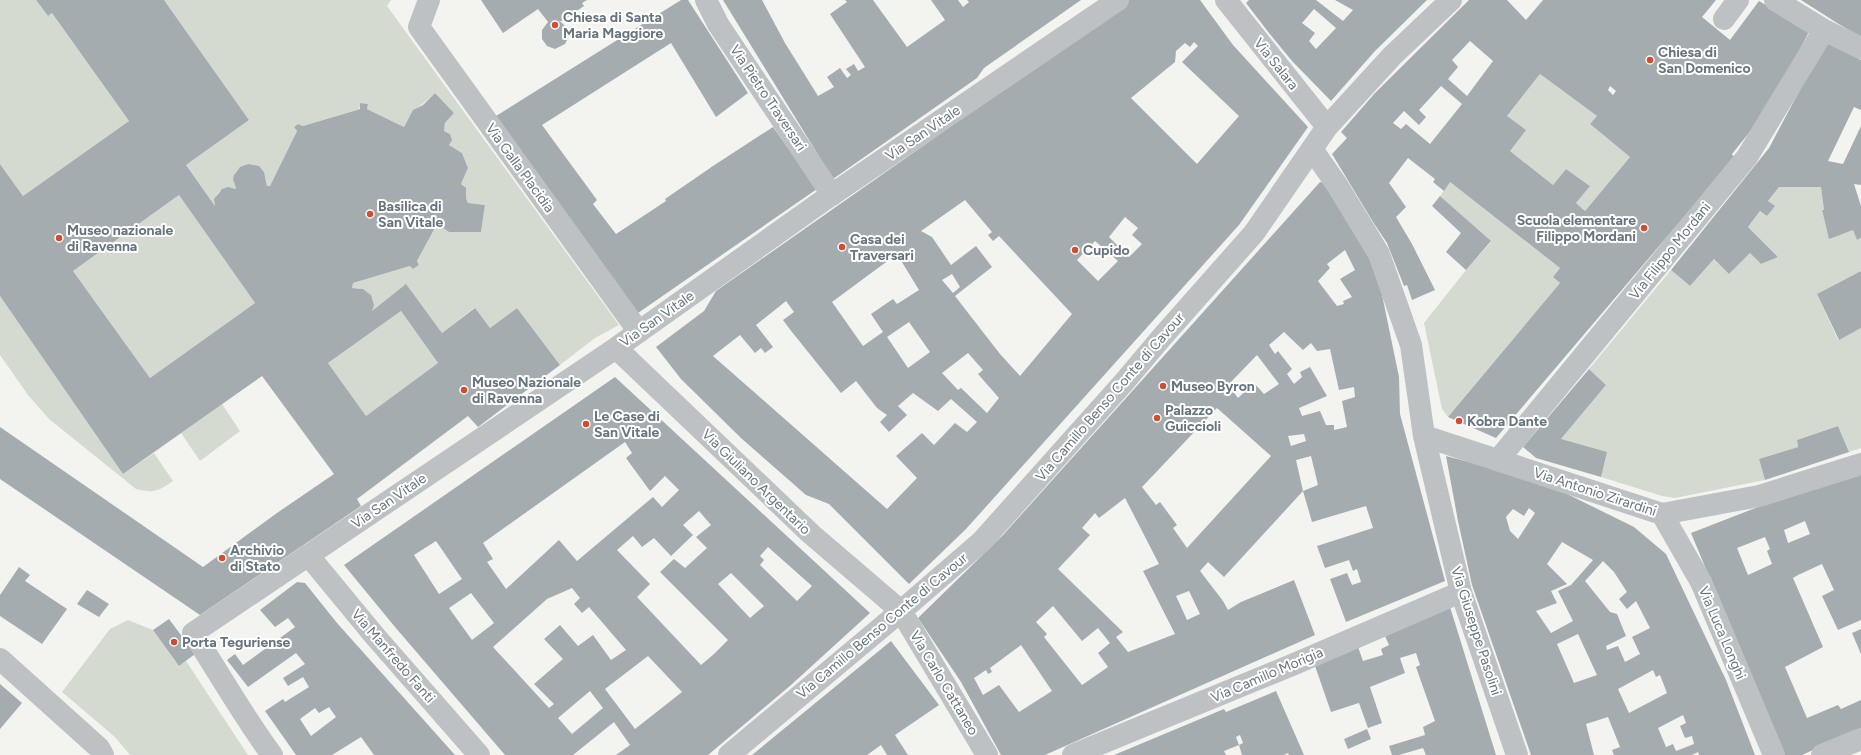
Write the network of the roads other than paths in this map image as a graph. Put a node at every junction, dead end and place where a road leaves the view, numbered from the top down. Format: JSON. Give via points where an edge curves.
{"nodes":[{"id":1,"x":429,"y":0,"type":"edge"},
{"id":2,"x":706,"y":0,"type":"edge"},
{"id":3,"x":1118,"y":0,"type":"edge"},
{"id":4,"x":1226,"y":0,"type":"edge"},
{"id":5,"x":1450,"y":0,"type":"edge"},
{"id":6,"x":1738,"y":0,"type":"edge"},
{"id":7,"x":1775,"y":0,"type":"edge"},
{"id":8,"x":1724,"y":19,"type":"dead end"},
{"id":9,"x":1824,"y":30,"type":"junction"},
{"id":10,"x":1861,"y":48,"type":"edge"},
{"id":11,"x":1327,"y":127,"type":"junction"},
{"id":12,"x":1312,"y":149,"type":"junction"},
{"id":13,"x":832,"y":195,"type":"junction"},
{"id":14,"x":639,"y":332,"type":"junction"},
{"id":15,"x":616,"y":348,"type":"junction"},
{"id":16,"x":1424,"y":436,"type":"junction"},
{"id":17,"x":1498,"y":460,"type":"junction"},
{"id":18,"x":1861,"y":464,"type":"edge"},
{"id":19,"x":1662,"y":514,"type":"junction"},
{"id":20,"x":308,"y":556,"type":"junction"},
{"id":21,"x":1461,"y":592,"type":"junction"},
{"id":22,"x":902,"y":611,"type":"junction"},
{"id":23,"x":0,"y":659,"type":"edge"},
{"id":24,"x":1861,"y":739,"type":"edge"},
{"id":25,"x":103,"y":755,"type":"edge"},
{"id":26,"x":272,"y":755,"type":"edge"},
{"id":27,"x":479,"y":755,"type":"edge"},
{"id":28,"x":729,"y":755,"type":"edge"},
{"id":29,"x":987,"y":755,"type":"edge"},
{"id":30,"x":1073,"y":755,"type":"edge"},
{"id":31,"x":1517,"y":755,"type":"edge"},
{"id":32,"x":1774,"y":755,"type":"edge"},
{"id":33,"x":1822,"y":755,"type":"edge"}],
"edges":[{"from":1,"to":14,"type":"street","name":"Via Galla Placidia","via":[[419,27]]},
{"from":2,"to":13,"type":"street","name":"Via Pietro Traversari","via":[[718,24]]},
{"from":3,"to":13,"type":"street","name":"Via San Vitale"},
{"from":4,"to":11,"type":"street","name":"Via Salara"},
{"from":5,"to":11,"type":"street","name":"Via Camillo Benso Conte di Cavour","via":[[1392,56]]},
{"from":6,"to":8,"type":"street"},
{"from":7,"to":9,"type":"street"},
{"from":9,"to":10,"type":"street"},
{"from":9,"to":17,"type":"street","name":"Via Filippo Mordani","via":[[1747,157]]},
{"from":11,"to":12,"type":"street","name":"Via Camillo Benso Conte di Cavour"},
{"from":12,"to":16,"type":"street","name":"Via Giuseppe Pasolini","via":[[1379,254],[1411,345]]},
{"from":12,"to":22,"type":"street","name":"Via Camillo Benso Conte di Cavour","via":[[1254,233],[1126,381],[982,541]]},
{"from":13,"to":14,"type":"street","name":"Via San Vitale"},
{"from":14,"to":15,"type":"street","name":"Via San Vitale"},
{"from":15,"to":20,"type":"street","name":"Via San Vitale"},
{"from":15,"to":22,"type":"street","name":"Via Giuliano Argentario","via":[[811,534]]},
{"from":16,"to":17,"type":"street","name":"Via Antonio Zirardini"},
{"from":16,"to":21,"type":"street","name":"Via Giuseppe Pasolini"},
{"from":17,"to":19,"type":"street","name":"Via Antonio Zirardini"},
{"from":18,"to":19,"type":"street","name":"Via Antonio Zirardini","via":[[1759,496]]},
{"from":19,"to":32,"type":"street","name":"Via Luca Longhi","via":[[1701,582]]},
{"from":20,"to":26,"type":"street","name":"Via San Vitale","via":[[193,633]]},
{"from":20,"to":27,"type":"street","name":"Via Manfredo Fanti"},
{"from":21,"to":30,"type":"street","name":"Via Camillo Morigia"},
{"from":21,"to":31,"type":"street","name":"Via Giuseppe Pasolini"},
{"from":22,"to":28,"type":"street","name":"Via Camillo Benso Conte di Cavour"},
{"from":22,"to":29,"type":"street","name":"Via Carlo Cattaneo"},
{"from":23,"to":25,"type":"street","via":[[99,748]]},
{"from":24,"to":33,"type":"street"}]}
